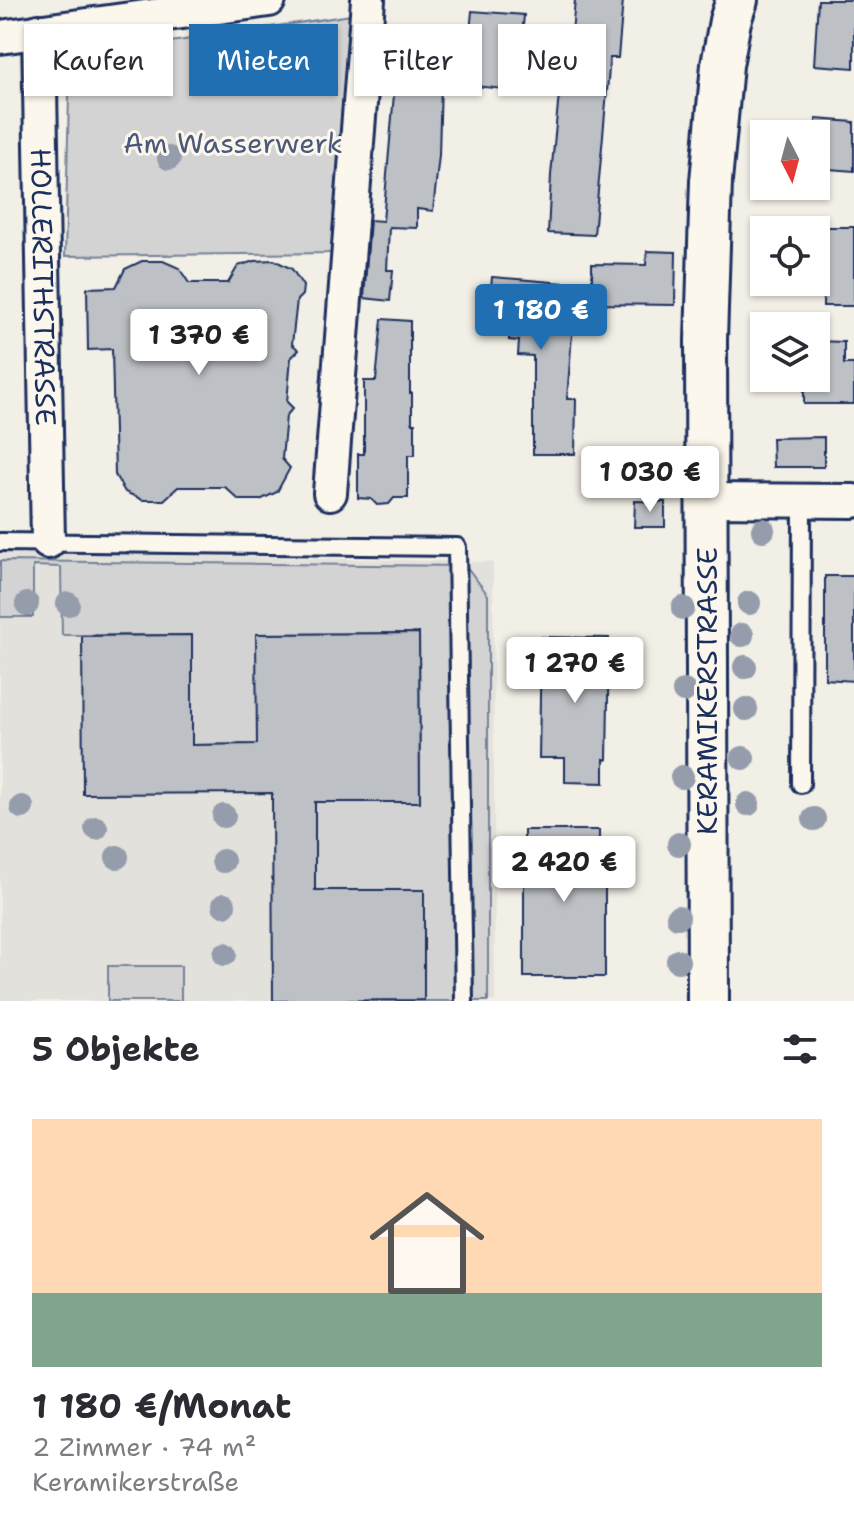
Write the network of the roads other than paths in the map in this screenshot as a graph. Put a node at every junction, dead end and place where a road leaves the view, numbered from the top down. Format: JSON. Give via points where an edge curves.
{"nodes":[{"id":1,"x":269,"y":0,"type":"edge"},
{"id":2,"x":368,"y":0,"type":"edge"},
{"id":3,"x":737,"y":0,"type":"edge"},
{"id":4,"x":91,"y":24,"type":"edge"},
{"id":5,"x":24,"y":33,"type":"edge"},
{"id":6,"x":0,"y":37,"type":"edge"},
{"id":7,"x":40,"y":96,"type":"edge"},
{"id":8,"x":330,"y":493,"type":"dead end"},
{"id":9,"x":707,"y":500,"type":"junction"},
{"id":10,"x":802,"y":501,"type":"junction"},
{"id":11,"x":854,"y":501,"type":"edge"},
{"id":12,"x":0,"y":542,"type":"edge"},
{"id":13,"x":48,"y":542,"type":"junction"},
{"id":14,"x":801,"y":784,"type":"dead end"},
{"id":15,"x":464,"y":1001,"type":"edge"},
{"id":16,"x":708,"y":1001,"type":"edge"}],
"edges":[{"from":1,"to":4,"type":"street"},
{"from":2,"to":8,"type":"street"},
{"from":3,"to":9,"type":"street","name":"KERAMIKERSTRASSE","via":[[722,65],[711,181]]},
{"from":5,"to":6,"type":"street"},
{"from":7,"to":13,"type":"street","name":"HOLLERITHSTRASSE"},
{"from":9,"to":10,"type":"street"},
{"from":9,"to":16,"type":"street","name":"KERAMIKERSTRASSE"},
{"from":10,"to":11,"type":"street"},
{"from":10,"to":14,"type":"lane"},
{"from":12,"to":13,"type":"lane"},
{"from":13,"to":15,"type":"lane","via":[[457,547]]}]}
